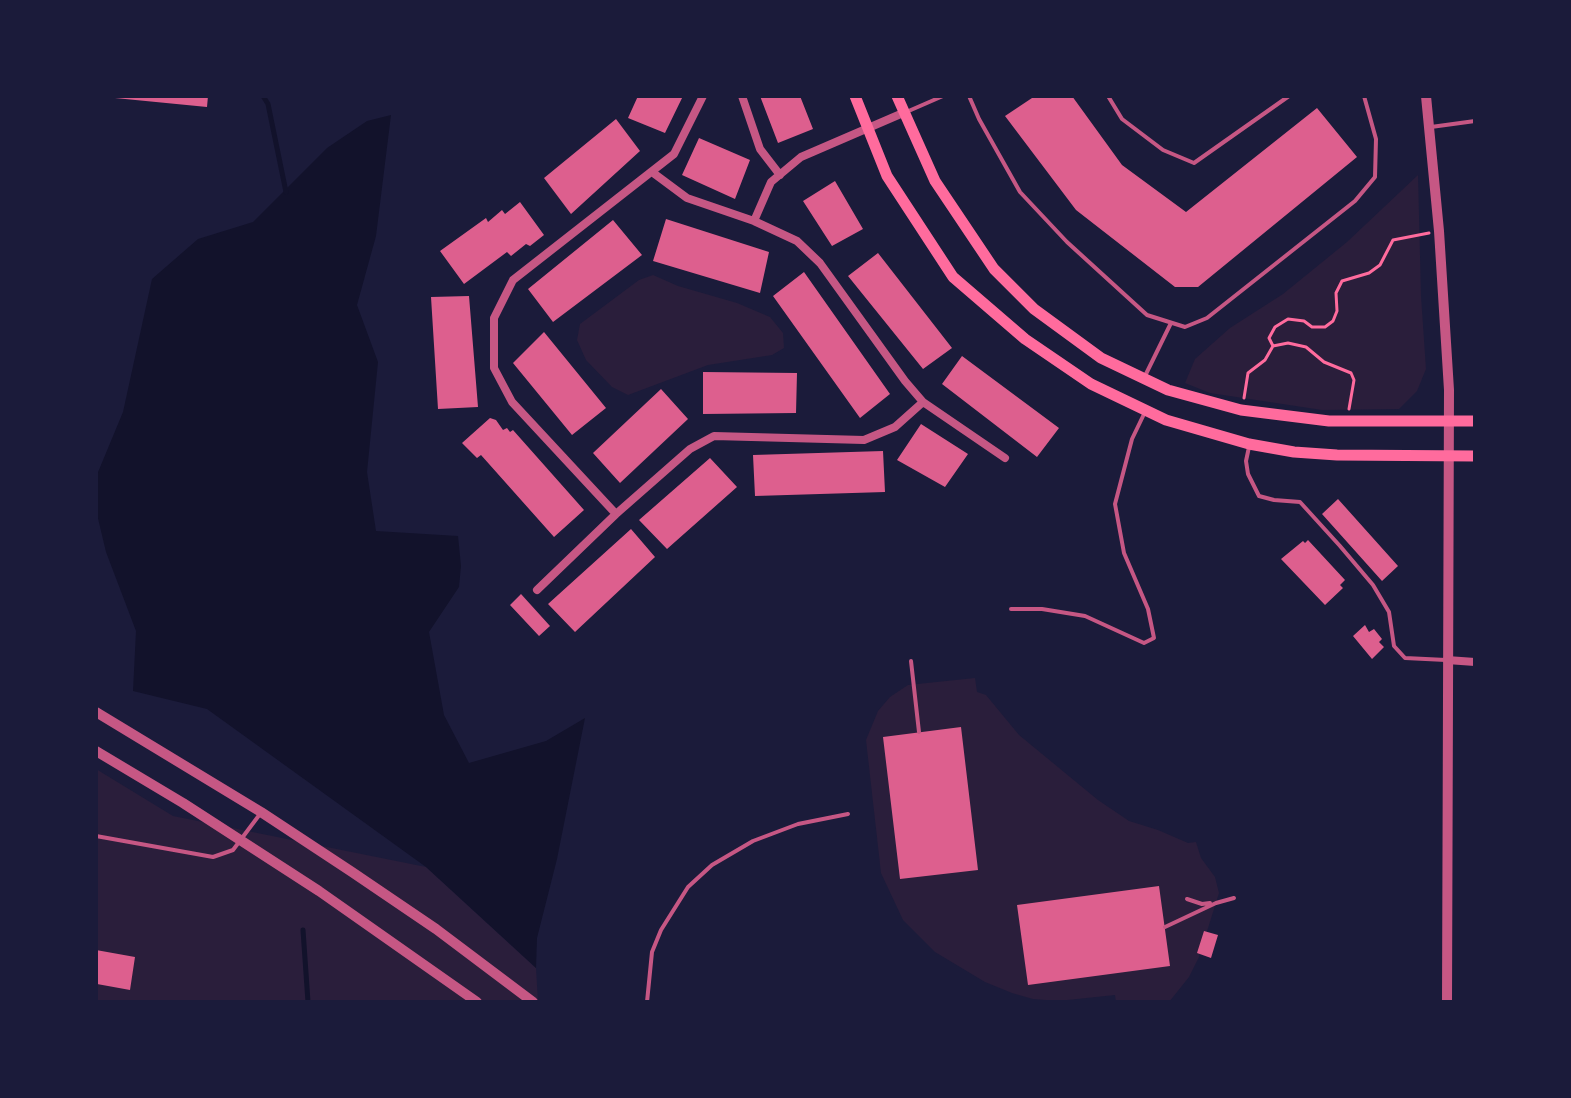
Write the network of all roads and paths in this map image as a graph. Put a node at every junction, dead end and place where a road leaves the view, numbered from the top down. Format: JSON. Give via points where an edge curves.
{"nodes":[{"id":1,"x":703,"y":96,"type":"edge"},
{"id":2,"x":742,"y":96,"type":"edge"},
{"id":3,"x":855,"y":96,"type":"edge"},
{"id":4,"x":897,"y":96,"type":"edge"},
{"id":5,"x":943,"y":96,"type":"edge"},
{"id":6,"x":969,"y":96,"type":"edge"},
{"id":7,"x":1108,"y":96,"type":"edge"},
{"id":8,"x":1289,"y":96,"type":"edge"},
{"id":9,"x":1364,"y":96,"type":"edge"},
{"id":10,"x":1426,"y":96,"type":"edge"},
{"id":11,"x":903,"y":113,"type":"junction"},
{"id":12,"x":1475,"y":121,"type":"edge"},
{"id":13,"x":1429,"y":127,"type":"junction"},
{"id":14,"x":868,"y":128,"type":"junction"},
{"id":15,"x":652,"y":172,"type":"junction"},
{"id":16,"x":780,"y":175,"type":"junction"},
{"id":17,"x":754,"y":221,"type":"junction"},
{"id":18,"x":1439,"y":231,"type":"junction"},
{"id":19,"x":1171,"y":323,"type":"junction"},
{"id":20,"x":1273,"y":346,"type":"junction"},
{"id":21,"x":1143,"y":379,"type":"junction"},
{"id":22,"x":923,"y":402,"type":"junction"},
{"id":23,"x":1241,"y":410,"type":"junction"},
{"id":24,"x":1145,"y":412,"type":"junction"},
{"id":25,"x":1450,"y":421,"type":"junction"},
{"id":26,"x":1475,"y":421,"type":"edge"},
{"id":27,"x":1347,"y":422,"type":"junction"},
{"id":28,"x":1249,"y":444,"type":"junction"},
{"id":29,"x":1450,"y":456,"type":"junction"},
{"id":30,"x":1475,"y":456,"type":"edge"},
{"id":31,"x":1005,"y":458,"type":"dead end"},
{"id":32,"x":616,"y":514,"type":"junction"},
{"id":33,"x":537,"y":590,"type":"dead end"},
{"id":34,"x":1011,"y":609,"type":"dead end"},
{"id":35,"x":1447,"y":660,"type":"junction"},
{"id":36,"x":911,"y":661,"type":"dead end"},
{"id":37,"x":1475,"y":662,"type":"edge"},
{"id":38,"x":96,"y":712,"type":"edge"},
{"id":39,"x":919,"y":732,"type":"dead end"},
{"id":40,"x":96,"y":751,"type":"edge"},
{"id":41,"x":261,"y":812,"type":"junction"},
{"id":42,"x":848,"y":814,"type":"dead end"},
{"id":43,"x":96,"y":836,"type":"edge"},
{"id":44,"x":242,"y":840,"type":"junction"},
{"id":45,"x":1234,"y":898,"type":"dead end"},
{"id":46,"x":1187,"y":899,"type":"dead end"},
{"id":47,"x":1216,"y":903,"type":"junction"},
{"id":48,"x":1165,"y":927,"type":"dead end"},
{"id":49,"x":477,"y":1002,"type":"edge"},
{"id":50,"x":533,"y":1002,"type":"edge"},
{"id":51,"x":647,"y":1002,"type":"edge"},
{"id":52,"x":1447,"y":1002,"type":"edge"}],
"edges":[{"from":1,"to":15,"type":"street","via":[[674,154]]},
{"from":2,"to":16,"type":"street","via":[[760,149]]},
{"from":3,"to":14,"type":"main road"},
{"from":4,"to":11,"type":"main road"},
{"from":5,"to":11,"type":"lane"},
{"from":6,"to":19,"type":"lane","via":[[1020,192],[1147,315]]},
{"from":7,"to":8,"type":"lane","via":[[1122,119],[1163,150],[1194,163]]},
{"from":9,"to":19,"type":"lane","via":[[1376,139],[1375,177],[1355,201],[1207,318],[1185,327]]},
{"from":10,"to":13,"type":"street"},
{"from":11,"to":14,"type":"street"},
{"from":11,"to":21,"type":"main road","via":[[935,181],[994,269],[1067,335]]},
{"from":12,"to":13,"type":"lane"},
{"from":13,"to":18,"type":"street"},
{"from":14,"to":16,"type":"street","via":[[801,157]]},
{"from":14,"to":24,"type":"main road","via":[[887,176],[953,277],[1047,355]]},
{"from":15,"to":17,"type":"street","via":[[687,198]]},
{"from":15,"to":32,"type":"street","via":[[513,280],[494,318],[494,368],[512,402]]},
{"from":16,"to":17,"type":"street","via":[[771,182]]},
{"from":17,"to":22,"type":"street","via":[[797,241],[820,263]]},
{"from":18,"to":20,"type":"path","via":[[1393,240],[1380,265],[1342,281],[1333,321],[1312,327],[1288,319],[1275,327],[1269,338]]},
{"from":18,"to":25,"type":"street"},
{"from":19,"to":21,"type":"lane"},
{"from":20,"to":23,"type":"path","via":[[1248,373]]},
{"from":20,"to":27,"type":"path","via":[[1306,347],[1351,373]]},
{"from":21,"to":23,"type":"main road"},
{"from":22,"to":31,"type":"street"},
{"from":22,"to":32,"type":"street","via":[[895,427],[864,440],[714,436],[690,449]]},
{"from":23,"to":27,"type":"main road"},
{"from":24,"to":28,"type":"main road"},
{"from":24,"to":34,"type":"lane","via":[[1115,504],[1124,553],[1154,638],[1144,643],[1085,616]]},
{"from":25,"to":26,"type":"main road"},
{"from":25,"to":27,"type":"main road"},
{"from":25,"to":29,"type":"street"},
{"from":28,"to":29,"type":"main road","via":[[1337,455]]},
{"from":28,"to":35,"type":"lane","via":[[1248,474],[1259,496],[1300,502],[1340,546],[1389,612],[1394,646],[1405,658]]},
{"from":29,"to":30,"type":"main road"},
{"from":29,"to":35,"type":"street"},
{"from":32,"to":33,"type":"street"},
{"from":35,"to":37,"type":"street"},
{"from":35,"to":52,"type":"street"},
{"from":36,"to":39,"type":"lane"},
{"from":38,"to":41,"type":"street"},
{"from":40,"to":44,"type":"street"},
{"from":41,"to":44,"type":"lane"},
{"from":41,"to":50,"type":"street","via":[[425,921]]},
{"from":42,"to":51,"type":"lane","via":[[798,824],[753,841],[712,865],[688,887],[652,952]]},
{"from":43,"to":44,"type":"lane","via":[[213,857],[233,850]]},
{"from":44,"to":49,"type":"street"},
{"from":45,"to":47,"type":"lane"},
{"from":46,"to":47,"type":"lane"},
{"from":47,"to":48,"type":"lane"}]}
